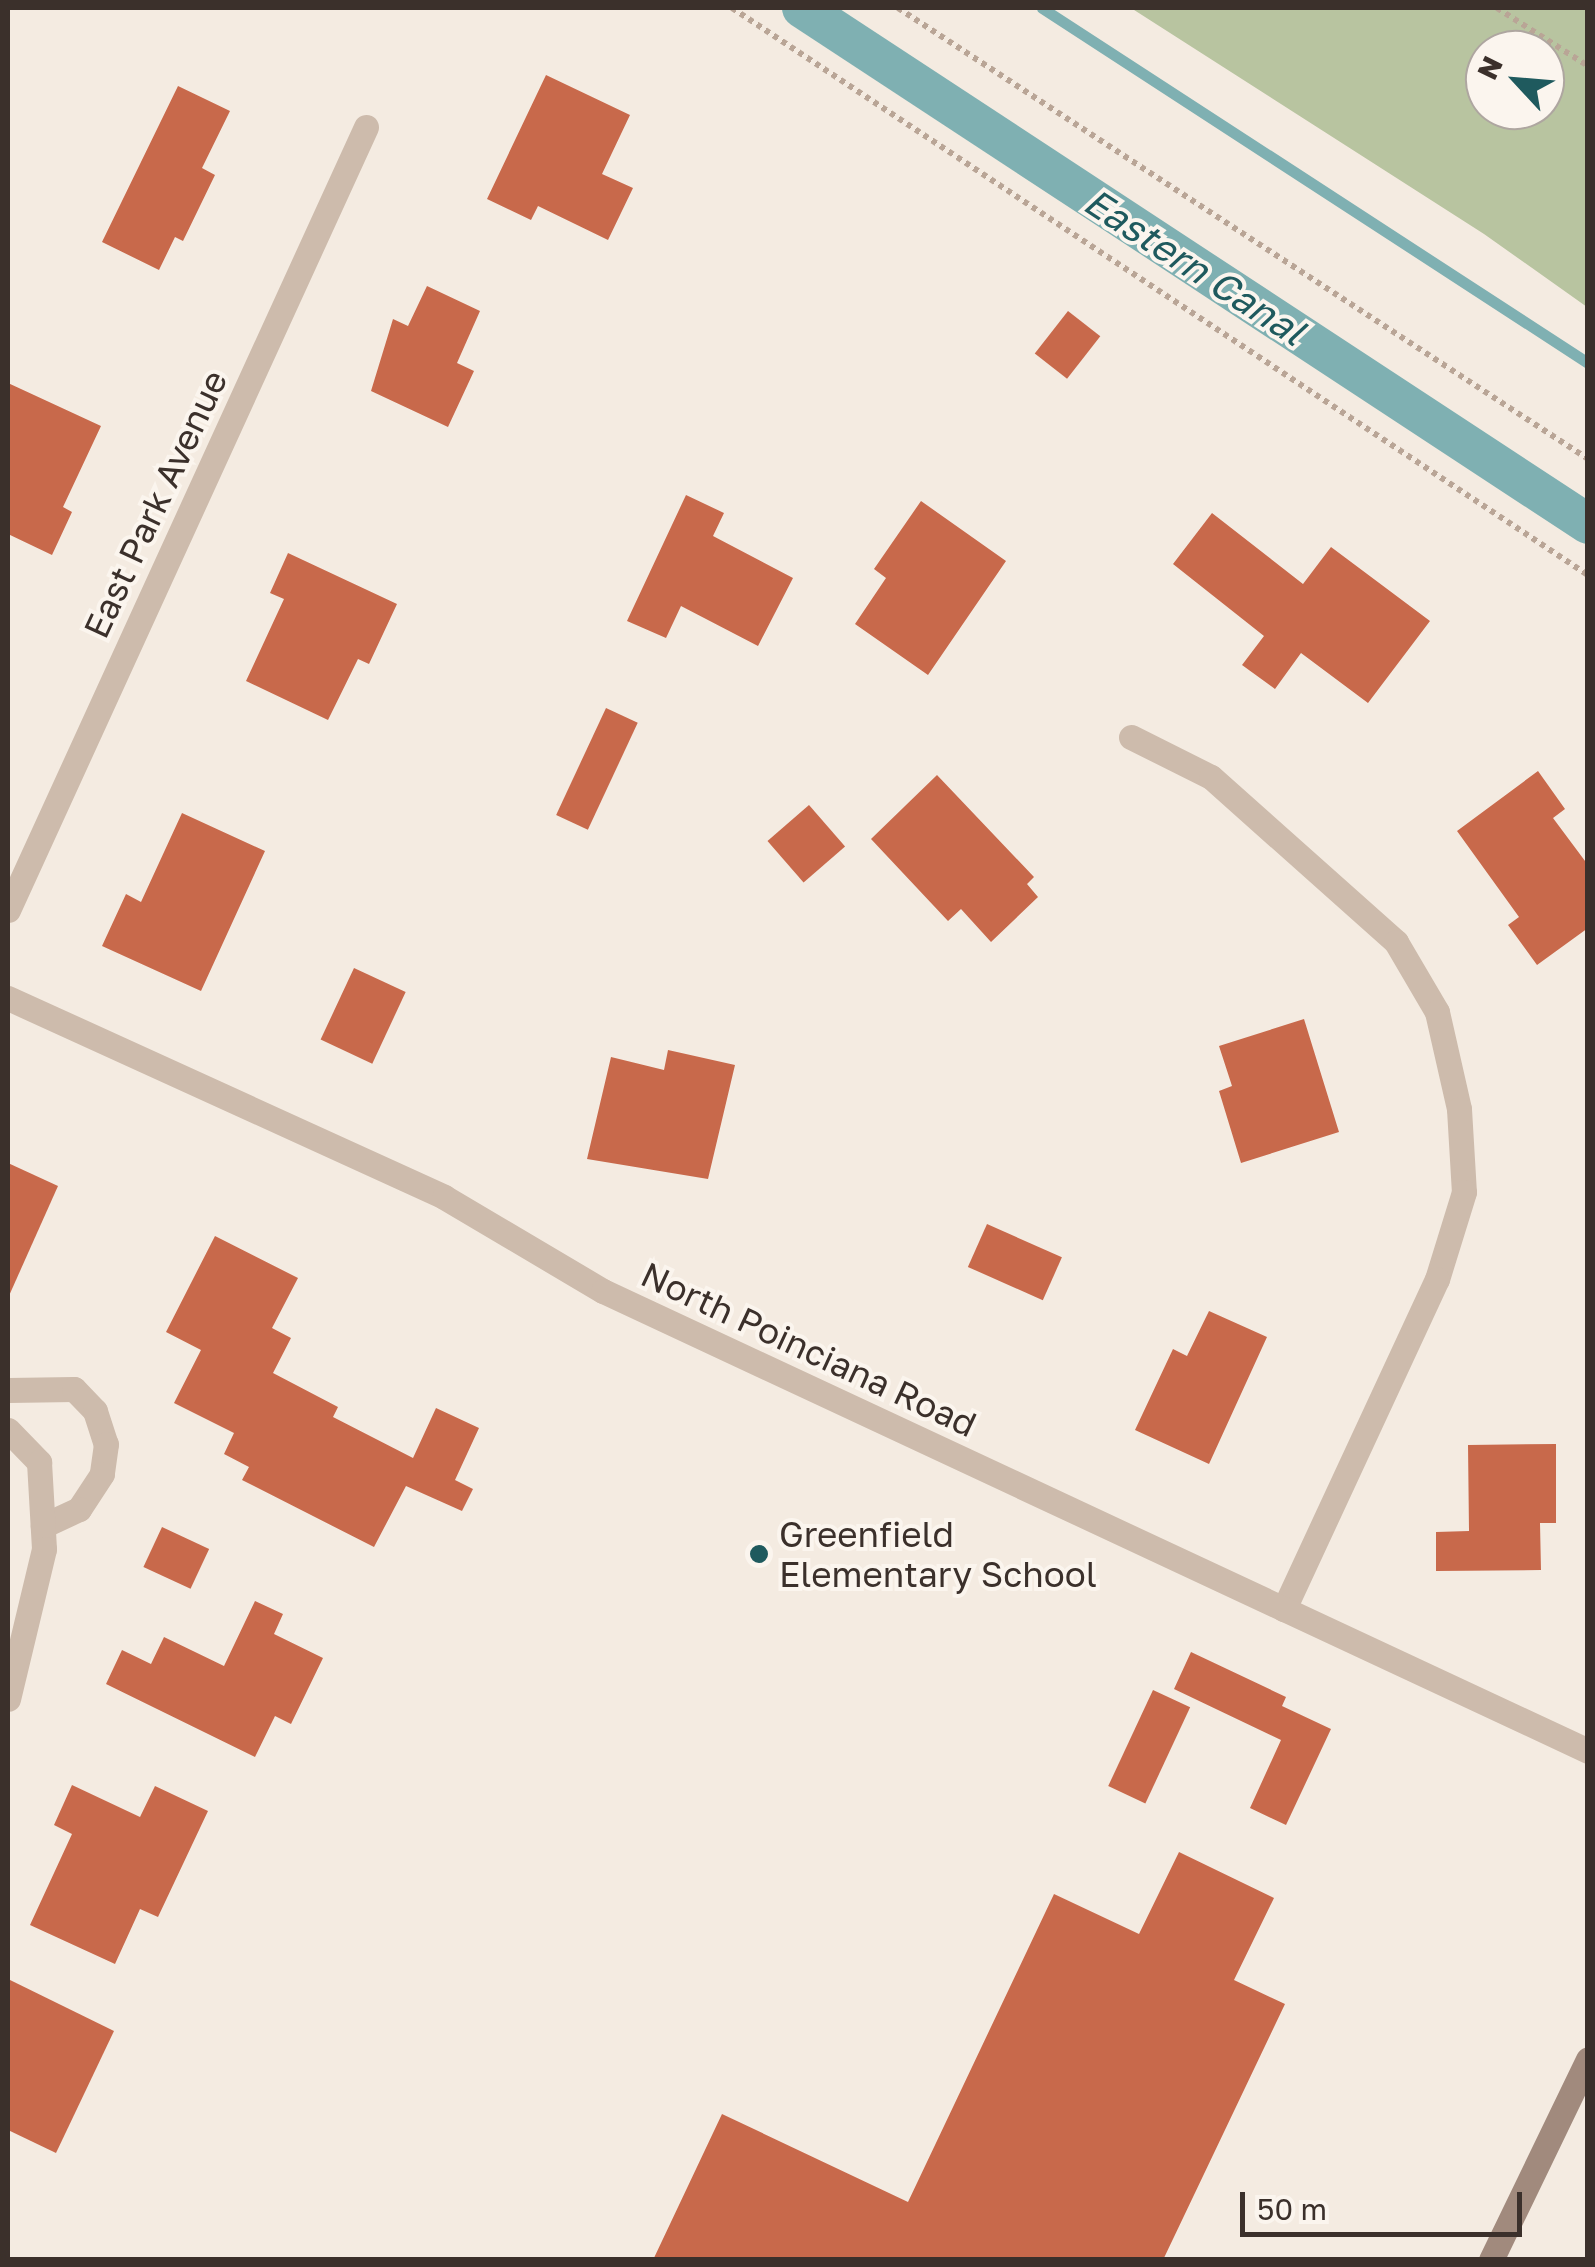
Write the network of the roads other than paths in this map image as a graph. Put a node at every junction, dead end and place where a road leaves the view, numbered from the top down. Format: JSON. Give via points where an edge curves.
{"nodes":[{"id":1,"x":366,"y":127,"type":"dead end"},
{"id":2,"x":1130,"y":737,"type":"dead end"},
{"id":3,"x":8,"y":910,"type":"edge"},
{"id":4,"x":8,"y":998,"type":"edge"},
{"id":5,"x":8,"y":1390,"type":"edge"},
{"id":6,"x":8,"y":1430,"type":"edge"},
{"id":7,"x":42,"y":1526,"type":"junction"},
{"id":8,"x":1284,"y":1609,"type":"junction"},
{"id":9,"x":8,"y":1698,"type":"edge"},
{"id":10,"x":1588,"y":1751,"type":"edge"},
{"id":11,"x":1588,"y":2059,"type":"edge"},
{"id":12,"x":1492,"y":2260,"type":"edge"}],
"edges":[{"from":1,"to":3,"type":"street","name":"East Park Avenue"},
{"from":2,"to":8,"type":"street","via":[[1211,776],[1396,942],[1437,1012],[1460,1109],[1464,1192],[1436,1279]]},
{"from":4,"to":8,"type":"street","name":"North Poinciana Road","via":[[444,1197],[603,1292]]},
{"from":5,"to":7,"type":"street","via":[[74,1389],[96,1411],[106,1444],[102,1474],[79,1508]]},
{"from":6,"to":7,"type":"street","via":[[38,1462]]},
{"from":7,"to":9,"type":"street","via":[[44,1549]]},
{"from":8,"to":10,"type":"street","name":"North Poinciana Road"},
{"from":11,"to":12,"type":"main road"}]}
